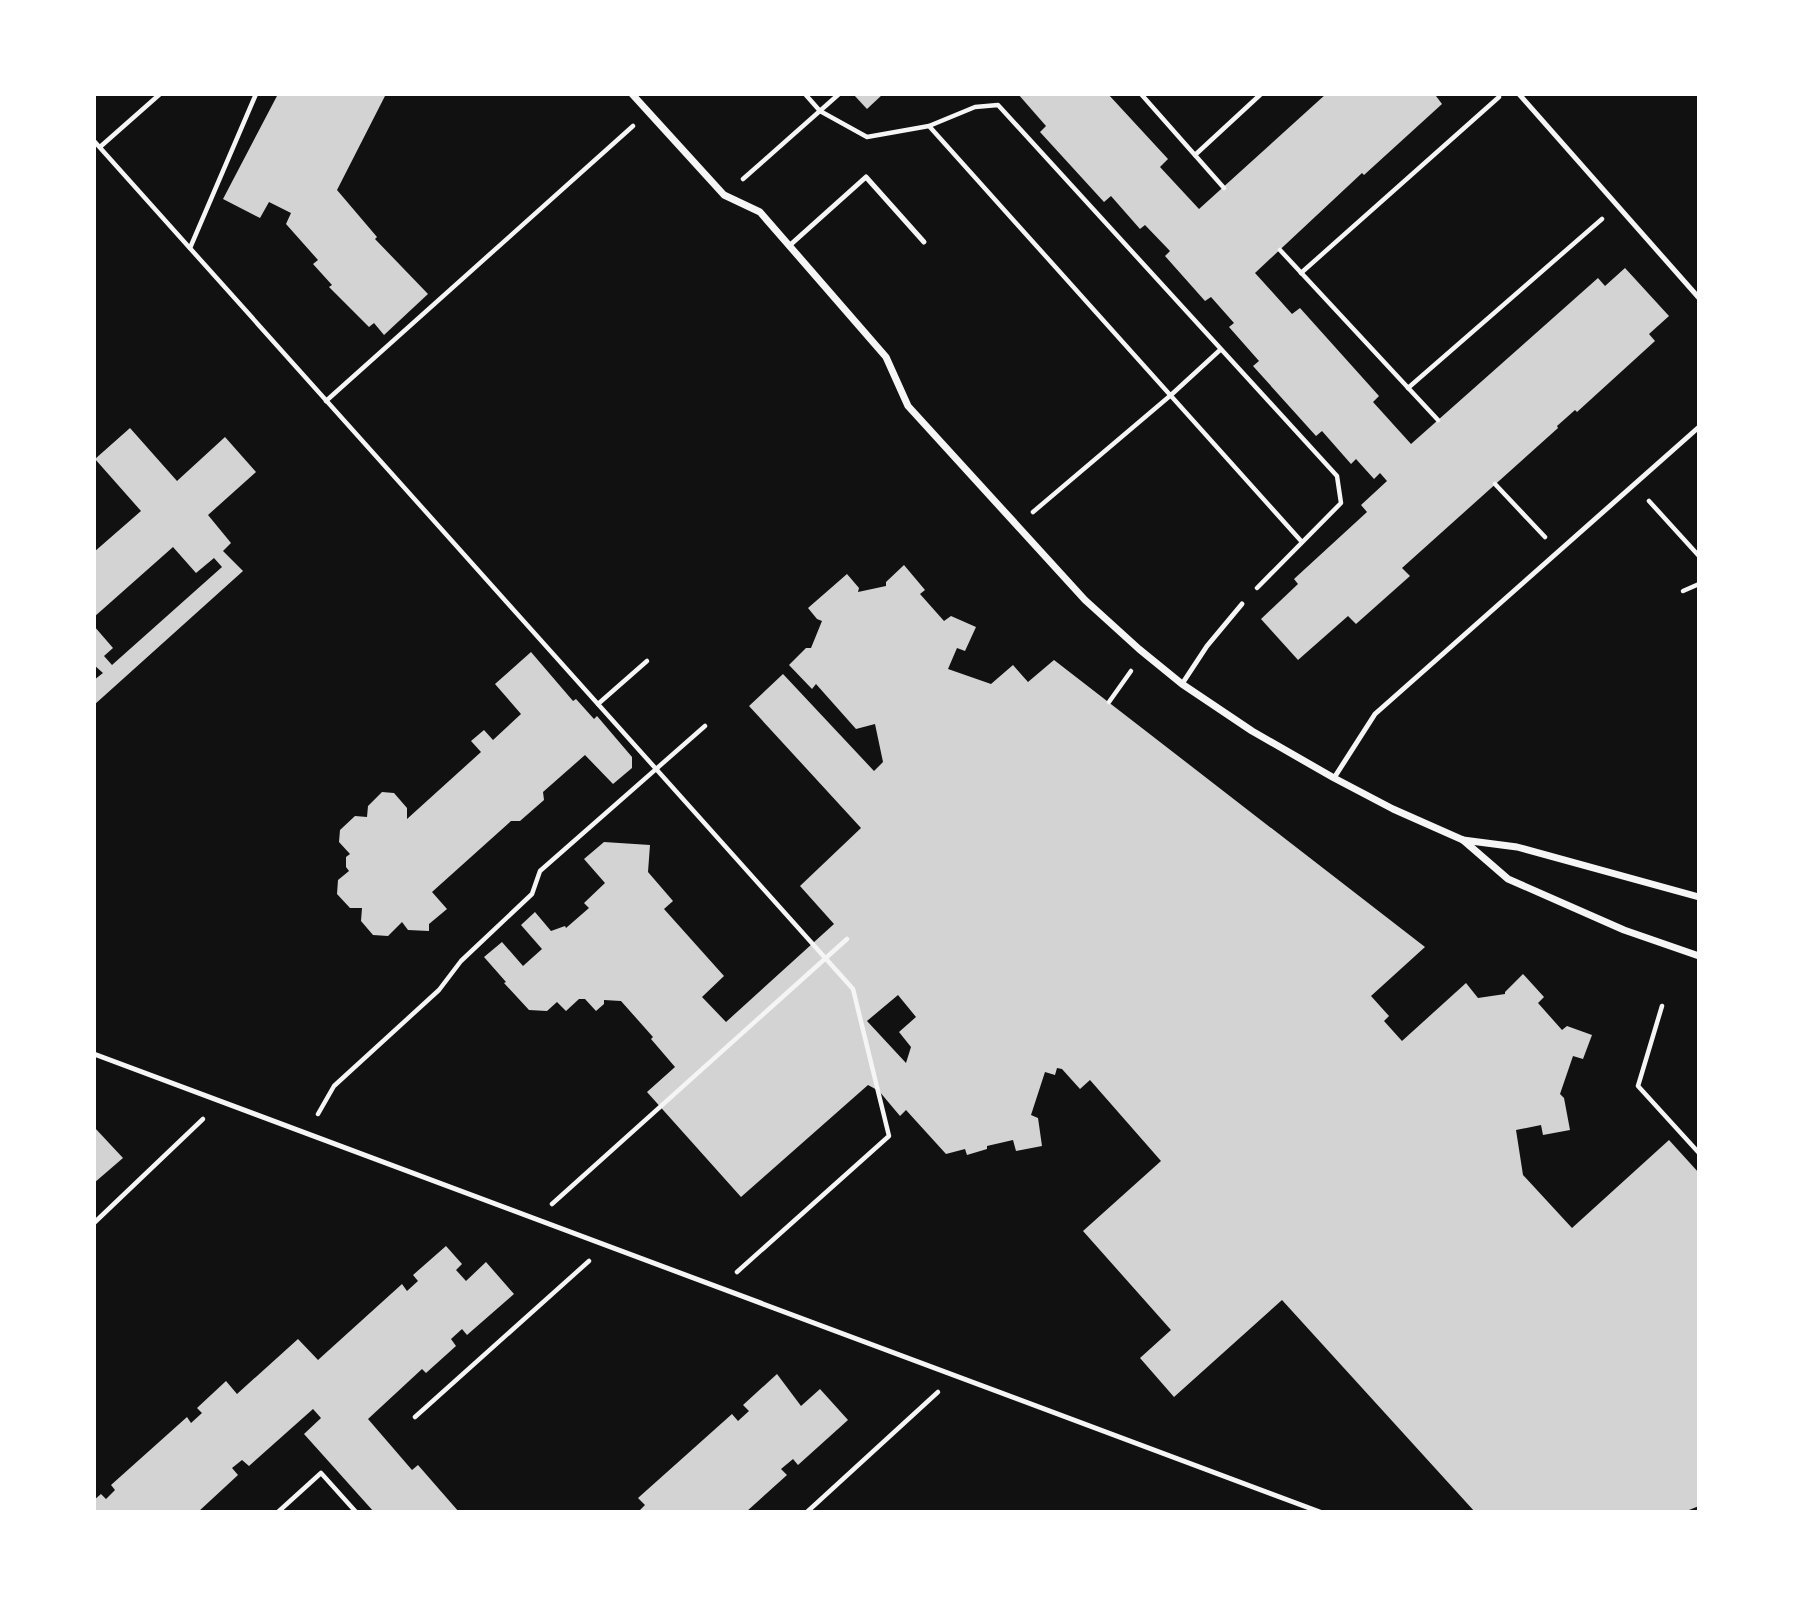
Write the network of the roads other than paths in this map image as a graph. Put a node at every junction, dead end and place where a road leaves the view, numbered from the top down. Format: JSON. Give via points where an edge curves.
{"nodes":[{"id":1,"x":632,"y":94,"type":"edge"},
{"id":2,"x":1519,"y":94,"type":"edge"},
{"id":3,"x":924,"y":242,"type":"dead end"},
{"id":4,"x":789,"y":246,"type":"junction"},
{"id":5,"x":1699,"y":298,"type":"edge"},
{"id":6,"x":1699,"y":427,"type":"edge"},
{"id":7,"x":1242,"y":604,"type":"road end"},
{"id":8,"x":1182,"y":684,"type":"junction"},
{"id":9,"x":1334,"y":778,"type":"junction"},
{"id":10,"x":1463,"y":840,"type":"junction"},
{"id":11,"x":1699,"y":897,"type":"edge"},
{"id":12,"x":1699,"y":956,"type":"edge"},
{"id":13,"x":94,"y":1054,"type":"edge"},
{"id":14,"x":1320,"y":1511,"type":"edge"}],
"edges":[{"from":1,"to":4,"type":"street","via":[[724,195],[760,212]]},
{"from":2,"to":5,"type":"lane"},
{"from":3,"to":4,"type":"lane","via":[[866,177]]},
{"from":4,"to":8,"type":"street","via":[[886,357],[908,406],[1084,600]]},
{"from":6,"to":9,"type":"lane","via":[[1375,714]]},
{"from":7,"to":8,"type":"lane"},
{"from":8,"to":9,"type":"street"},
{"from":9,"to":10,"type":"street"},
{"from":10,"to":11,"type":"street","via":[[1517,848]]},
{"from":10,"to":12,"type":"street","via":[[1508,879],[1624,930]]},
{"from":13,"to":14,"type":"lane"}]}
